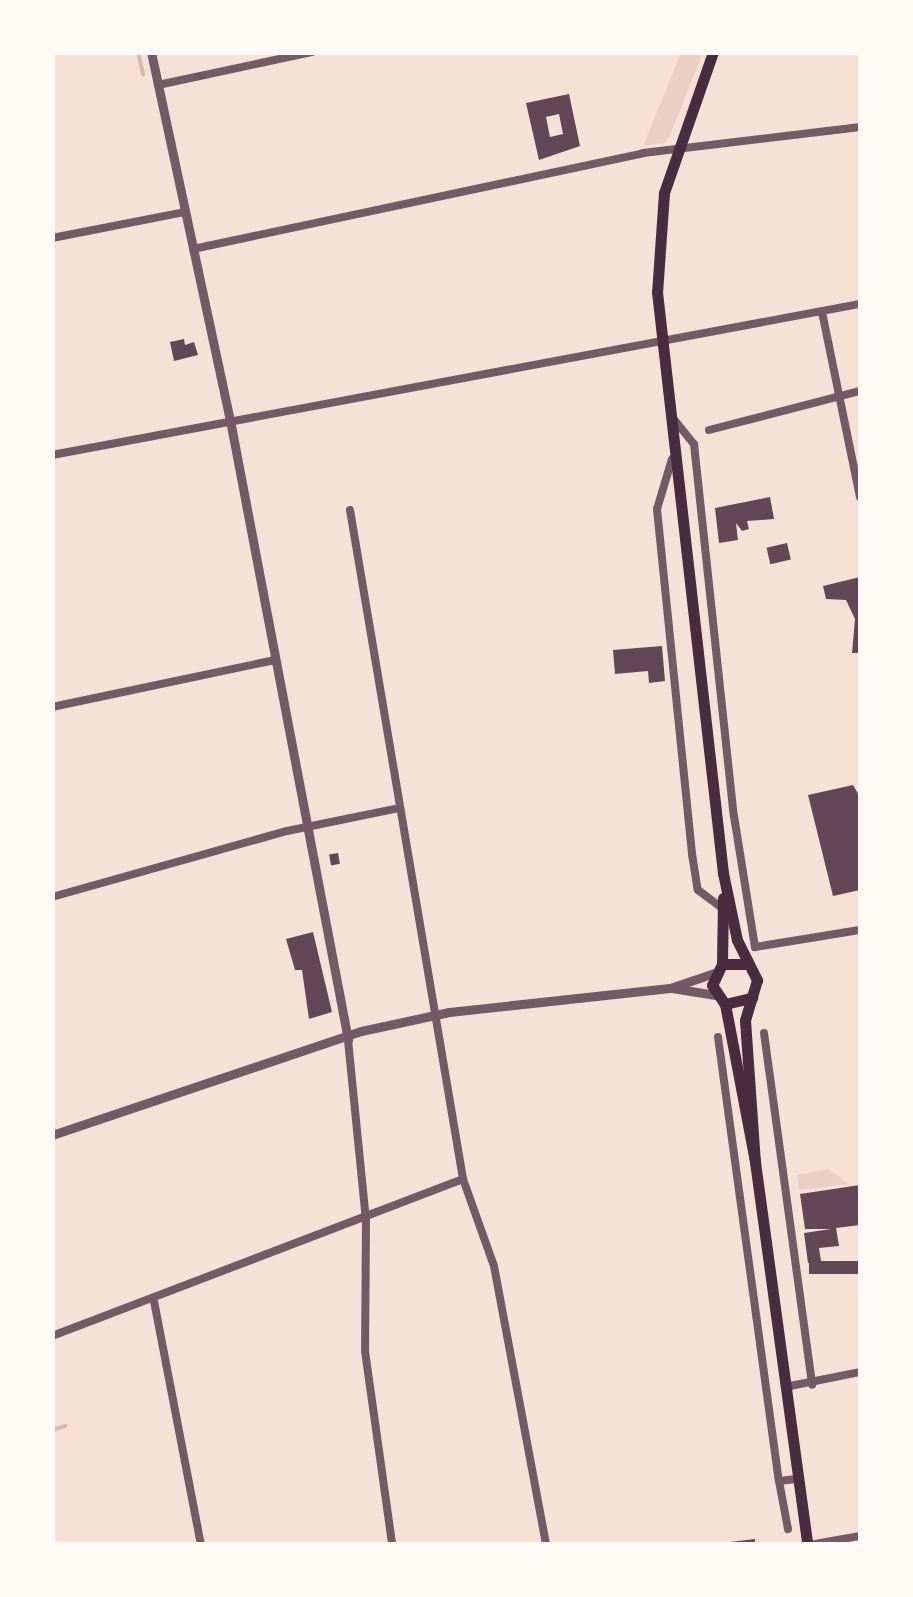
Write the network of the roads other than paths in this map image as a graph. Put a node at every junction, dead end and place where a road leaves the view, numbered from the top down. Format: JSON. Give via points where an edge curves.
{"nodes":[{"id":1,"x":151,"y":52,"type":"edge"},
{"id":2,"x":312,"y":52,"type":"edge"},
{"id":3,"x":713,"y":52,"type":"edge"},
{"id":4,"x":158,"y":85,"type":"junction"},
{"id":5,"x":860,"y":127,"type":"edge"},
{"id":6,"x":678,"y":150,"type":"junction"},
{"id":7,"x":186,"y":212,"type":"junction"},
{"id":8,"x":52,"y":238,"type":"edge"},
{"id":9,"x":194,"y":249,"type":"junction"},
{"id":10,"x":860,"y":304,"type":"edge"},
{"id":11,"x":822,"y":312,"type":"junction"},
{"id":12,"x":662,"y":342,"type":"junction"},
{"id":13,"x":860,"y":391,"type":"edge"},
{"id":14,"x":838,"y":398,"type":"junction"},
{"id":15,"x":670,"y":414,"type":"junction"},
{"id":16,"x":230,"y":420,"type":"junction"},
{"id":17,"x":709,"y":430,"type":"dead end"},
{"id":18,"x":675,"y":450,"type":"junction"},
{"id":19,"x":52,"y":455,"type":"edge"},
{"id":20,"x":860,"y":497,"type":"edge"},
{"id":21,"x":350,"y":510,"type":"dead end"},
{"id":22,"x":275,"y":660,"type":"junction"},
{"id":23,"x":52,"y":707,"type":"edge"},
{"id":24,"x":399,"y":808,"type":"junction"},
{"id":25,"x":306,"y":828,"type":"junction"},
{"id":26,"x":723,"y":873,"type":"junction"},
{"id":27,"x":52,"y":897,"type":"edge"},
{"id":28,"x":723,"y":909,"type":"junction"},
{"id":29,"x":860,"y":930,"type":"edge"},
{"id":30,"x":747,"y":964,"type":"junction"},
{"id":31,"x":718,"y":969,"type":"junction"},
{"id":32,"x":670,"y":988,"type":"junction"},
{"id":33,"x":752,"y":998,"type":"junction"},
{"id":34,"x":720,"y":1000,"type":"junction"},
{"id":35,"x":434,"y":1014,"type":"junction"},
{"id":36,"x":764,"y":1033,"type":"dead end"},
{"id":37,"x":718,"y":1038,"type":"dead end"},
{"id":38,"x":348,"y":1040,"type":"junction"},
{"id":39,"x":52,"y":1135,"type":"edge"},
{"id":40,"x":755,"y":1162,"type":"junction"},
{"id":41,"x":463,"y":1179,"type":"junction"},
{"id":42,"x":366,"y":1220,"type":"junction"},
{"id":43,"x":154,"y":1301,"type":"junction"},
{"id":44,"x":52,"y":1336,"type":"edge"},
{"id":45,"x":860,"y":1372,"type":"edge"},
{"id":46,"x":812,"y":1385,"type":"junction"},
{"id":47,"x":785,"y":1388,"type":"junction"},
{"id":48,"x":796,"y":1479,"type":"junction"},
{"id":49,"x":779,"y":1481,"type":"junction"},
{"id":50,"x":788,"y":1530,"type":"dead end"},
{"id":51,"x":860,"y":1536,"type":"edge"},
{"id":52,"x":201,"y":1544,"type":"edge"},
{"id":53,"x":392,"y":1544,"type":"edge"},
{"id":54,"x":546,"y":1544,"type":"edge"},
{"id":55,"x":807,"y":1544,"type":"edge"},
{"id":56,"x":815,"y":1544,"type":"edge"}],
"edges":[{"from":1,"to":4,"type":"street"},
{"from":2,"to":4,"type":"street"},
{"from":3,"to":6,"type":"main road"},
{"from":4,"to":7,"type":"street"},
{"from":5,"to":6,"type":"street"},
{"from":6,"to":9,"type":"street"},
{"from":6,"to":12,"type":"main road","via":[[659,228]]},
{"from":7,"to":8,"type":"street"},
{"from":7,"to":9,"type":"street"},
{"from":9,"to":16,"type":"street"},
{"from":10,"to":11,"type":"street"},
{"from":11,"to":12,"type":"street"},
{"from":11,"to":14,"type":"street"},
{"from":12,"to":15,"type":"main road"},
{"from":12,"to":16,"type":"street"},
{"from":13,"to":14,"type":"street"},
{"from":14,"to":17,"type":"street"},
{"from":14,"to":20,"type":"street"},
{"from":15,"to":18,"type":"main road"},
{"from":15,"to":29,"type":"street","via":[[694,444],[734,816],[756,947]]},
{"from":16,"to":19,"type":"street"},
{"from":16,"to":22,"type":"street"},
{"from":18,"to":26,"type":"main road"},
{"from":18,"to":28,"type":"street","via":[[658,509],[692,854],[698,890]]},
{"from":21,"to":24,"type":"street"},
{"from":22,"to":23,"type":"street"},
{"from":22,"to":25,"type":"street"},
{"from":24,"to":25,"type":"street"},
{"from":24,"to":35,"type":"street"},
{"from":25,"to":27,"type":"street"},
{"from":25,"to":38,"type":"street"},
{"from":26,"to":28,"type":"main road"},
{"from":26,"to":30,"type":"main road"},
{"from":28,"to":31,"type":"main road"},
{"from":30,"to":31,"type":"main road"},
{"from":30,"to":33,"type":"main road","via":[[757,980]]},
{"from":31,"to":32,"type":"street"},
{"from":31,"to":34,"type":"main road"},
{"from":32,"to":34,"type":"street"},
{"from":32,"to":35,"type":"street"},
{"from":33,"to":34,"type":"main road"},
{"from":33,"to":40,"type":"main road","via":[[745,1020]]},
{"from":34,"to":40,"type":"main road"},
{"from":35,"to":38,"type":"street"},
{"from":35,"to":41,"type":"street"},
{"from":36,"to":46,"type":"street"},
{"from":37,"to":49,"type":"street"},
{"from":38,"to":39,"type":"street"},
{"from":38,"to":42,"type":"street"},
{"from":40,"to":47,"type":"main road"},
{"from":41,"to":42,"type":"street"},
{"from":41,"to":54,"type":"street","via":[[494,1266]]},
{"from":42,"to":43,"type":"street","via":[[204,1274]]},
{"from":42,"to":53,"type":"street","via":[[365,1350]]},
{"from":43,"to":44,"type":"street"},
{"from":43,"to":52,"type":"street"},
{"from":45,"to":46,"type":"street"},
{"from":46,"to":47,"type":"street"},
{"from":47,"to":48,"type":"main road"},
{"from":48,"to":49,"type":"street"},
{"from":48,"to":55,"type":"main road"},
{"from":49,"to":50,"type":"street"},
{"from":51,"to":56,"type":"street"}]}
